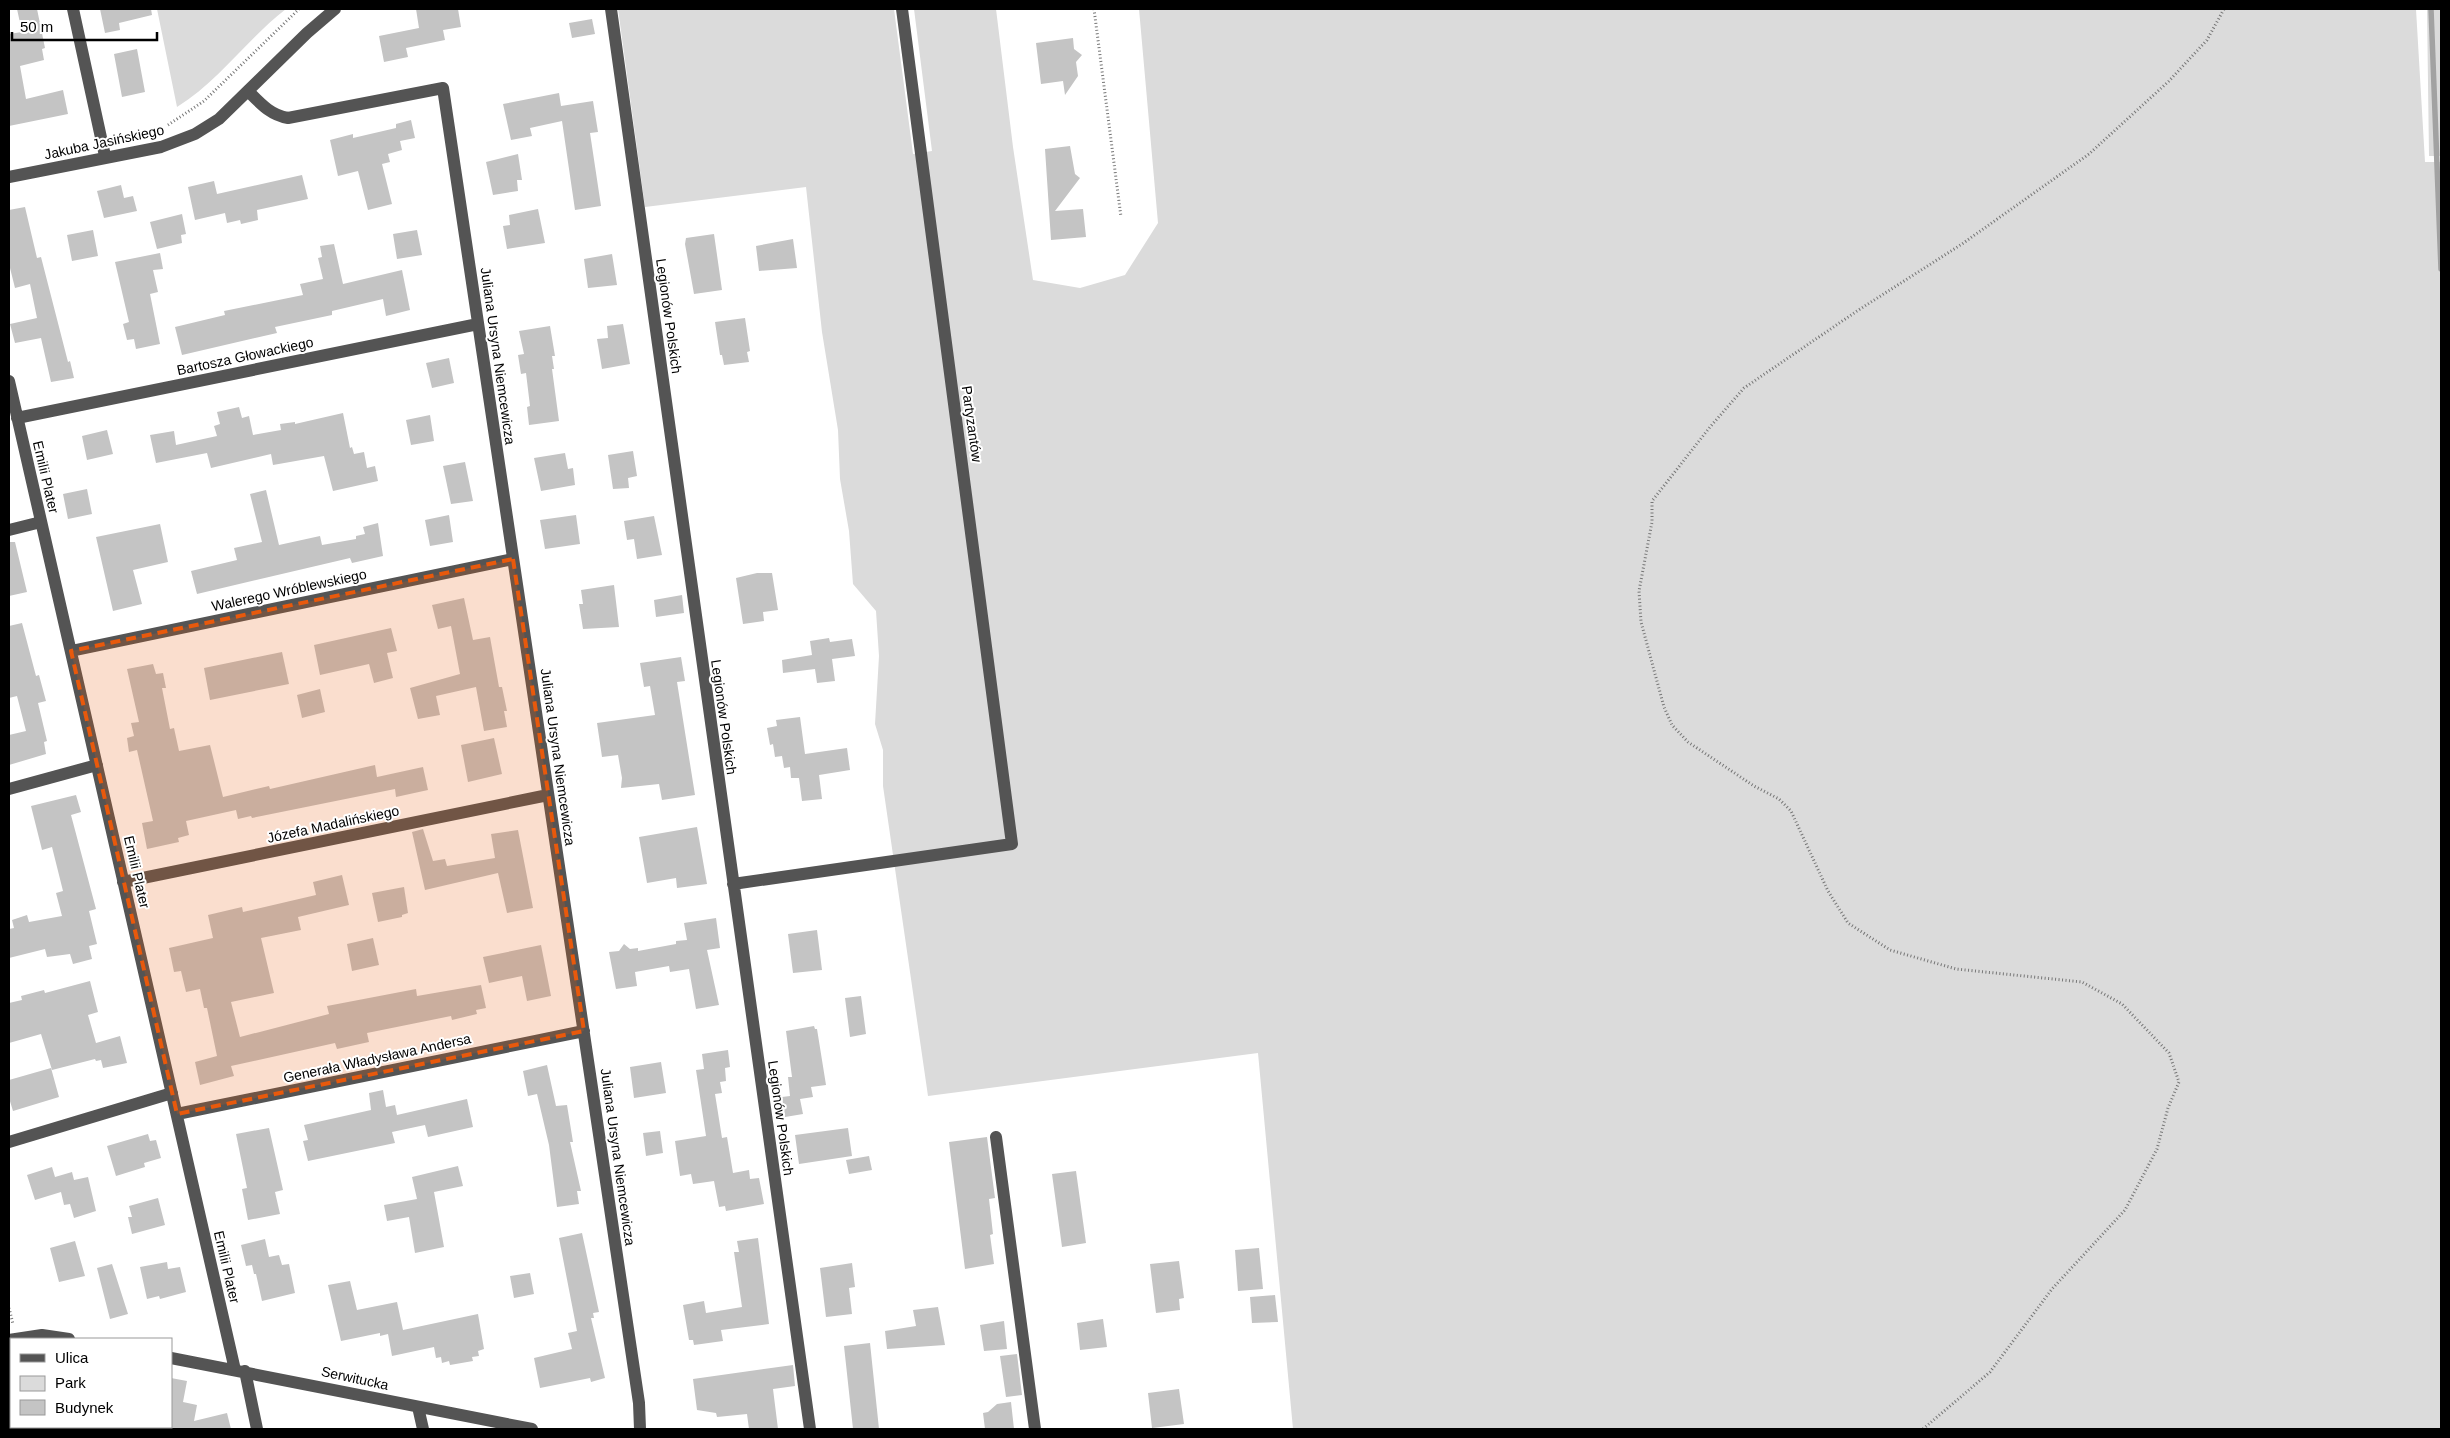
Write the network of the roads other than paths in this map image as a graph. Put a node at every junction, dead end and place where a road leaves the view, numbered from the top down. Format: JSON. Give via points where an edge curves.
{"nodes":[{"id":1,"x":74,"y":9,"type":"edge"},
{"id":2,"x":335,"y":9,"type":"edge"},
{"id":3,"x":611,"y":9,"type":"edge"},
{"id":4,"x":902,"y":9,"type":"edge"},
{"id":5,"x":248,"y":91,"type":"junction"},
{"id":6,"x":105,"y":156,"type":"junction"},
{"id":7,"x":9,"y":177,"type":"edge"},
{"id":8,"x":478,"y":324,"type":"junction"},
{"id":9,"x":9,"y":381,"type":"edge"},
{"id":10,"x":17,"y":418,"type":"junction"},
{"id":11,"x":41,"y":522,"type":"junction"},
{"id":12,"x":9,"y":530,"type":"edge"},
{"id":13,"x":513,"y":559,"type":"junction"},
{"id":14,"x":71,"y":651,"type":"junction"},
{"id":15,"x":97,"y":766,"type":"junction"},
{"id":16,"x":9,"y":788,"type":"edge"},
{"id":17,"x":548,"y":795,"type":"junction"},
{"id":18,"x":124,"y":882,"type":"junction"},
{"id":19,"x":733,"y":884,"type":"junction"},
{"id":20,"x":584,"y":1032,"type":"junction"},
{"id":21,"x":172,"y":1093,"type":"junction"},
{"id":22,"x":177,"y":1114,"type":"junction"},
{"id":23,"x":996,"y":1137,"type":"dead end"},
{"id":24,"x":9,"y":1142,"type":"edge"},
{"id":25,"x":22,"y":1338,"type":"edge"},
{"id":26,"x":62,"y":1338,"type":"edge"},
{"id":27,"x":172,"y":1358,"type":"edge"},
{"id":28,"x":240,"y":1370,"type":"junction"},
{"id":29,"x":418,"y":1407,"type":"junction"},
{"id":30,"x":257,"y":1429,"type":"edge"},
{"id":31,"x":423,"y":1429,"type":"edge"},
{"id":32,"x":532,"y":1429,"type":"edge"},
{"id":33,"x":640,"y":1429,"type":"edge"},
{"id":34,"x":810,"y":1429,"type":"edge"},
{"id":35,"x":1035,"y":1429,"type":"edge"}],
"edges":[{"from":1,"to":6,"type":"street"},
{"from":2,"to":5,"type":"street","name":"Jakuba Jasińskiego"},
{"from":3,"to":19,"type":"street","name":"Legionów Polskich"},
{"from":4,"to":19,"type":"street","name":"Partyzantów","via":[[1012,844]]},
{"from":5,"to":6,"type":"street","name":"Jakuba Jasińskiego","via":[[219,119],[195,134],[161,147]]},
{"from":5,"to":8,"type":"street","name":"Juliana Ursyna Niemcewicza","via":[[268,110],[288,118],[443,88]]},
{"from":6,"to":7,"type":"street","name":"Jakuba Jasińskiego"},
{"from":8,"to":10,"type":"street","name":"Bartosza Głowackiego"},
{"from":8,"to":13,"type":"street","name":"Juliana Ursyna Niemcewicza"},
{"from":9,"to":10,"type":"street","name":"Emilii Plater"},
{"from":10,"to":11,"type":"street","name":"Emilii Plater"},
{"from":11,"to":12,"type":"street"},
{"from":11,"to":14,"type":"street","name":"Emilii Plater"},
{"from":13,"to":14,"type":"street","name":"Walerego Wróblewskiego"},
{"from":13,"to":17,"type":"street","name":"Juliana Ursyna Niemcewicza"},
{"from":14,"to":15,"type":"street","name":"Emilii Plater"},
{"from":15,"to":16,"type":"street"},
{"from":15,"to":18,"type":"street","name":"Emilii Plater"},
{"from":17,"to":18,"type":"street","name":"Józefa Madalińskiego"},
{"from":17,"to":20,"type":"street","name":"Juliana Ursyna Niemcewicza"},
{"from":18,"to":21,"type":"street","name":"Emilii Plater"},
{"from":19,"to":34,"type":"street","name":"Legionów Polskich"},
{"from":20,"to":22,"type":"street","name":"Generała Władysława Andersa"},
{"from":20,"to":33,"type":"street","name":"Juliana Ursyna Niemcewicza","via":[[638,1393]]},
{"from":21,"to":22,"type":"street","name":"Emilii Plater"},
{"from":21,"to":24,"type":"street"},
{"from":22,"to":28,"type":"street","name":"Emilii Plater"},
{"from":23,"to":35,"type":"street"},
{"from":25,"to":26,"type":"street","via":[[42,1335]]},
{"from":27,"to":28,"type":"street","name":"Serwitucka"},
{"from":28,"to":29,"type":"street","name":"Serwitucka"},
{"from":28,"to":30,"type":"street","name":"Emilii Plater"},
{"from":29,"to":31,"type":"street"},
{"from":29,"to":32,"type":"street","name":"Serwitucka"}]}
